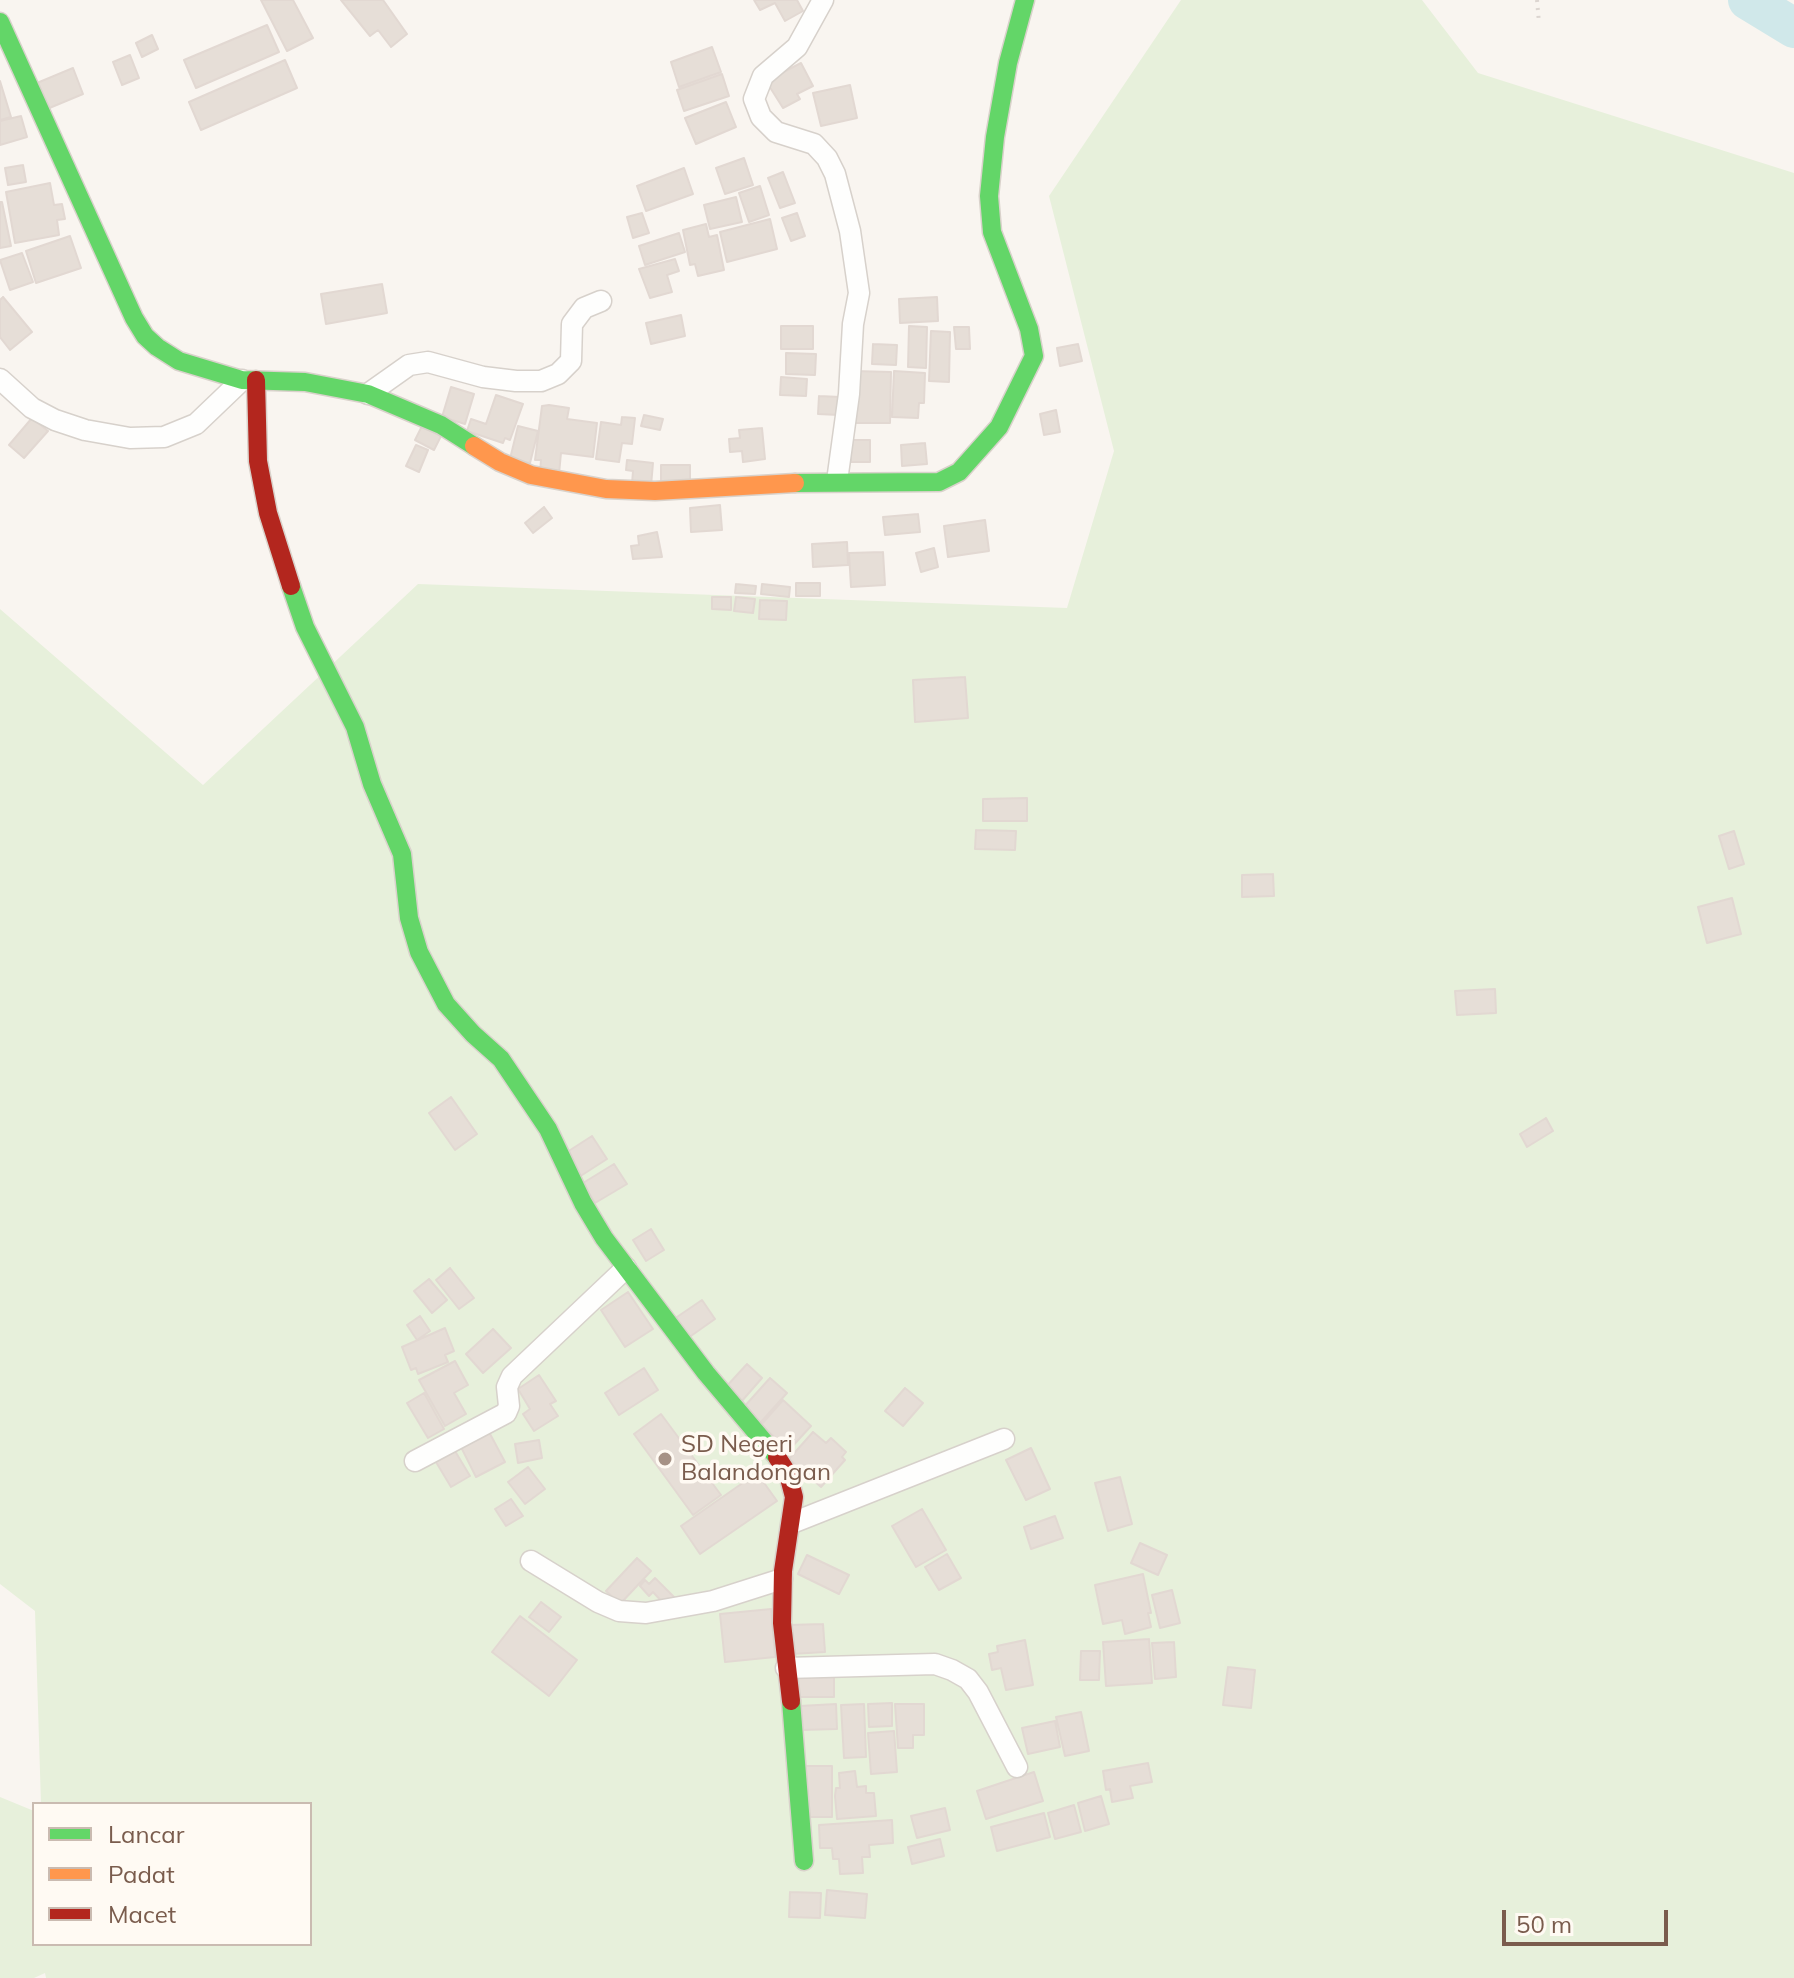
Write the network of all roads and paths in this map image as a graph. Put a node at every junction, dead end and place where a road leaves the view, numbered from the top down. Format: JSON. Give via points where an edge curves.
{"nodes":[{"id":1,"x":823,"y":0,"type":"edge"},
{"id":2,"x":1025,"y":0,"type":"edge"},
{"id":3,"x":1537,"y":0,"type":"edge"},
{"id":4,"x":0,"y":22,"type":"edge"},
{"id":5,"x":1539,"y":23,"type":"dead end"},
{"id":6,"x":6,"y":48,"type":"edge"},
{"id":7,"x":601,"y":301,"type":"dead end"},
{"id":8,"x":0,"y":379,"type":"edge"},
{"id":9,"x":249,"y":380,"type":"junction"},
{"id":10,"x":368,"y":394,"type":"junction"},
{"id":11,"x":837,"y":481,"type":"junction"},
{"id":12,"x":626,"y":1268,"type":"junction"},
{"id":13,"x":1004,"y":1439,"type":"dead end"},
{"id":14,"x":415,"y":1461,"type":"dead end"},
{"id":15,"x":792,"y":1523,"type":"junction"},
{"id":16,"x":531,"y":1561,"type":"dead end"},
{"id":17,"x":782,"y":1579,"type":"junction"},
{"id":18,"x":786,"y":1668,"type":"junction"},
{"id":19,"x":1017,"y":1767,"type":"dead end"},
{"id":20,"x":804,"y":1861,"type":"dead end"}],
"edges":[{"from":1,"to":11,"type":"street","via":[[797,47],[763,76],[754,99],[761,117],[776,132],[814,144],[827,158],[850,231],[859,293]]},
{"from":2,"to":11,"type":"street","via":[[1008,63],[989,196],[992,232],[1033,346],[1030,369],[999,427],[954,475],[939,482]]},
{"from":3,"to":5,"type":"path"},
{"from":4,"to":6,"type":"street"},
{"from":6,"to":9,"type":"street","via":[[145,336],[179,361]]},
{"from":7,"to":10,"type":"street","via":[[584,308],[572,324],[571,361],[541,381],[483,377],[428,362],[392,374]]},
{"from":8,"to":9,"type":"street","via":[[55,420],[130,438],[164,437],[196,424]]},
{"from":9,"to":10,"type":"street","via":[[305,382]]},
{"from":9,"to":12,"type":"street","via":[[272,528],[298,611],[355,727],[402,854],[409,918],[419,952],[446,1004],[501,1059],[531,1101],[583,1203]]},
{"from":10,"to":11,"type":"street","via":[[441,425],[514,470],[570,484],[655,491]]},
{"from":12,"to":14,"type":"street","via":[[512,1376],[506,1413]]},
{"from":12,"to":15,"type":"street","via":[[782,1463],[794,1497]]},
{"from":13,"to":15,"type":"street"},
{"from":15,"to":17,"type":"street"},
{"from":16,"to":17,"type":"street","via":[[598,1602],[619,1611],[646,1613],[713,1601]]},
{"from":17,"to":18,"type":"street"},
{"from":18,"to":19,"type":"street","via":[[935,1664],[952,1670],[978,1692]]},
{"from":18,"to":20,"type":"street"}]}
